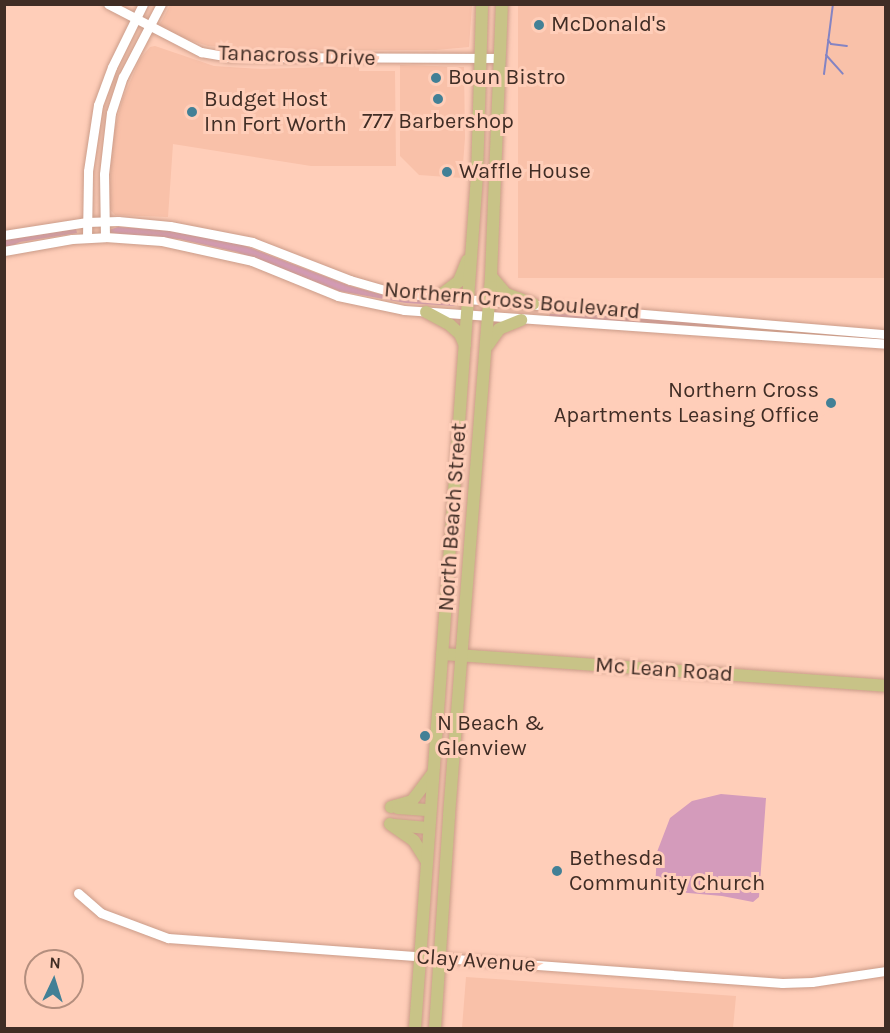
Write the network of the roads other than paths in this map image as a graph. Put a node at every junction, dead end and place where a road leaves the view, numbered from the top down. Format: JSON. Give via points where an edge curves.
{"nodes":[{"id":1,"x":108,"y":4,"type":"edge"},
{"id":2,"x":143,"y":4,"type":"edge"},
{"id":3,"x":161,"y":4,"type":"edge"},
{"id":4,"x":482,"y":4,"type":"edge"},
{"id":5,"x":502,"y":4,"type":"edge"},
{"id":6,"x":135,"y":18,"type":"junction"},
{"id":7,"x":148,"y":26,"type":"junction"},
{"id":8,"x":480,"y":58,"type":"junction"},
{"id":9,"x":499,"y":58,"type":"junction"},
{"id":10,"x":104,"y":221,"type":"junction"},
{"id":11,"x":87,"y":222,"type":"junction"},
{"id":12,"x":4,"y":235,"type":"edge"},
{"id":13,"x":105,"y":237,"type":"junction"},
{"id":14,"x":87,"y":238,"type":"junction"},
{"id":15,"x":473,"y":239,"type":"junction"},
{"id":16,"x":4,"y":251,"type":"edge"},
{"id":17,"x":491,"y":276,"type":"junction"},
{"id":18,"x":438,"y":297,"type":"junction"},
{"id":19,"x":468,"y":299,"type":"junction"},
{"id":20,"x":489,"y":301,"type":"junction"},
{"id":21,"x":532,"y":304,"type":"junction"},
{"id":22,"x":426,"y":312,"type":"junction"},
{"id":23,"x":467,"y":316,"type":"junction"},
{"id":24,"x":488,"y":318,"type":"junction"},
{"id":25,"x":521,"y":320,"type":"junction"},
{"id":26,"x":806,"y":327,"type":"junction"},
{"id":27,"x":885,"y":334,"type":"edge"},
{"id":28,"x":805,"y":338,"type":"junction"},
{"id":29,"x":885,"y":344,"type":"edge"},
{"id":30,"x":466,"y":348,"type":"junction"},
{"id":31,"x":485,"y":351,"type":"junction"},
{"id":32,"x":442,"y":654,"type":"junction"},
{"id":33,"x":462,"y":656,"type":"junction"},
{"id":34,"x":885,"y":686,"type":"edge"},
{"id":35,"x":432,"y":773,"type":"junction"},
{"id":36,"x":430,"y":810,"type":"junction"},
{"id":37,"x":428,"y":828,"type":"junction"},
{"id":38,"x":426,"y":860,"type":"junction"},
{"id":39,"x":78,"y":893,"type":"dead end"},
{"id":40,"x":420,"y":957,"type":"junction"},
{"id":41,"x":440,"y":959,"type":"junction"},
{"id":42,"x":885,"y":971,"type":"edge"},
{"id":43,"x":415,"y":1029,"type":"edge"},
{"id":44,"x":435,"y":1029,"type":"edge"}],
"edges":[{"from":1,"to":6,"type":"street","name":"Tanacross Drive"},
{"from":2,"to":6,"type":"street"},
{"from":3,"to":7,"type":"street"},
{"from":4,"to":8,"type":"main road","name":"North Beach Street"},
{"from":5,"to":9,"type":"main road","name":"North Beach Street"},
{"from":6,"to":7,"type":"street","name":"Tanacross Drive"},
{"from":6,"to":11,"type":"street","via":[[98,105],[88,171]]},
{"from":7,"to":8,"type":"street","name":"Tanacross Drive","via":[[201,52],[228,57]]},
{"from":7,"to":10,"type":"street","via":[[123,77],[111,113]]},
{"from":8,"to":9,"type":"street","name":"Tanacross Drive"},
{"from":8,"to":15,"type":"main road","name":"North Beach Street"},
{"from":9,"to":17,"type":"main road","name":"North Beach Street"},
{"from":10,"to":11,"type":"street","name":"Northern Cross Boulevard"},
{"from":10,"to":13,"type":"street"},
{"from":10,"to":18,"type":"street","name":"Northern Cross Boulevard","via":[[221,234],[279,250],[375,288]]},
{"from":11,"to":12,"type":"street","name":"Northern Cross Boulevard"},
{"from":11,"to":14,"type":"street"},
{"from":13,"to":14,"type":"street","name":"Northern Cross Boulevard"},
{"from":13,"to":22,"type":"street","name":"Northern Cross Boulevard","via":[[162,241],[229,255],[290,274],[338,296]]},
{"from":14,"to":16,"type":"street","name":"Northern Cross Boulevard"},
{"from":15,"to":18,"type":"main road","via":[[459,281]]},
{"from":15,"to":19,"type":"main road","name":"North Beach Street"},
{"from":17,"to":20,"type":"main road","name":"North Beach Street"},
{"from":17,"to":21,"type":"main road","via":[[506,294]]},
{"from":18,"to":19,"type":"street","name":"Northern Cross Boulevard"},
{"from":19,"to":20,"type":"street","name":"Northern Cross Boulevard"},
{"from":19,"to":23,"type":"main road","name":"North Beach Street"},
{"from":20,"to":21,"type":"street","name":"Northern Cross Boulevard"},
{"from":20,"to":24,"type":"main road","name":"North Beach Street"},
{"from":21,"to":26,"type":"street","name":"Northern Cross Boulevard"},
{"from":22,"to":23,"type":"street","name":"Northern Cross Boulevard"},
{"from":22,"to":30,"type":"main road","via":[[450,325],[460,334]]},
{"from":23,"to":24,"type":"street","name":"Northern Cross Boulevard"},
{"from":23,"to":30,"type":"main road","name":"North Beach Street"},
{"from":24,"to":25,"type":"street","name":"Northern Cross Boulevard"},
{"from":24,"to":31,"type":"main road","name":"North Beach Street"},
{"from":25,"to":28,"type":"street","name":"Northern Cross Boulevard"},
{"from":25,"to":31,"type":"main road","via":[[493,333]]},
{"from":26,"to":27,"type":"street","name":"Northern Cross Boulevard"},
{"from":26,"to":28,"type":"street"},
{"from":28,"to":29,"type":"street","name":"Northern Cross Boulevard"},
{"from":30,"to":32,"type":"main road","name":"North Beach Street"},
{"from":31,"to":33,"type":"main road","name":"North Beach Street"},
{"from":32,"to":33,"type":"main road","name":"Mc Lean Road"},
{"from":32,"to":35,"type":"main road","name":"North Beach Street"},
{"from":33,"to":34,"type":"main road","name":"Mc Lean Road"},
{"from":33,"to":41,"type":"main road","name":"North Beach Street"},
{"from":35,"to":36,"type":"main road","name":"North Beach Street"},
{"from":35,"to":36,"type":"main road","via":[[412,801],[391,807]]},
{"from":36,"to":37,"type":"main road","name":"North Beach Street"},
{"from":37,"to":38,"type":"main road","name":"North Beach Street"},
{"from":37,"to":38,"type":"main road","via":[[390,825],[414,841]]},
{"from":38,"to":40,"type":"main road","name":"North Beach Street"},
{"from":39,"to":40,"type":"street","name":"Clay Avenue","via":[[101,913],[168,938]]},
{"from":40,"to":41,"type":"street","name":"Clay Avenue"},
{"from":40,"to":43,"type":"main road","name":"North Beach Street"},
{"from":41,"to":42,"type":"street","name":"Clay Avenue","via":[[782,983]]},
{"from":41,"to":44,"type":"main road","name":"North Beach Street"}]}
